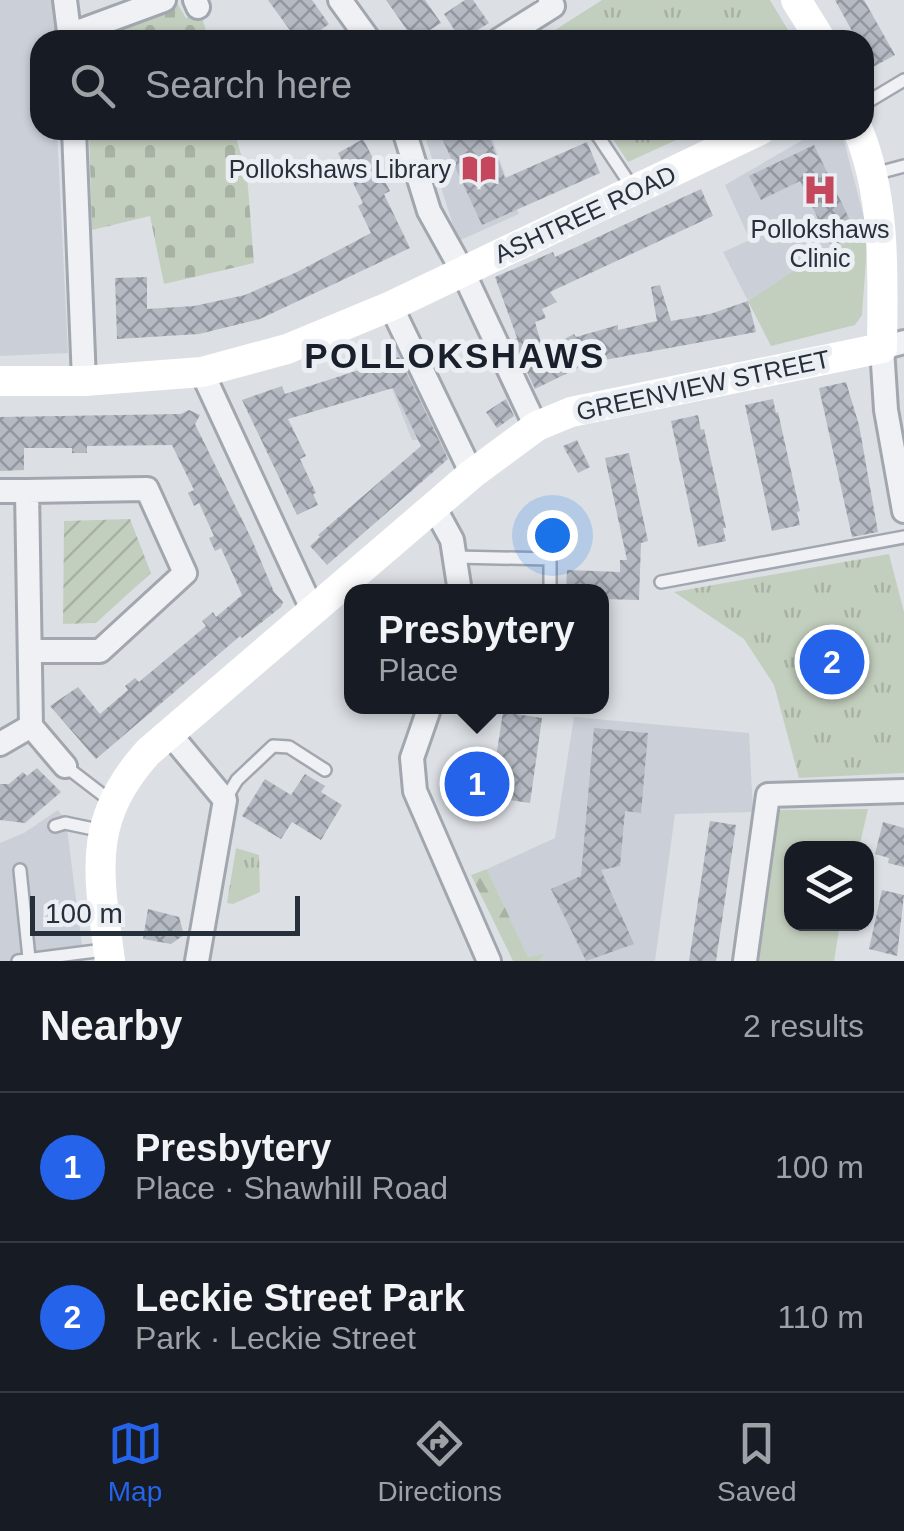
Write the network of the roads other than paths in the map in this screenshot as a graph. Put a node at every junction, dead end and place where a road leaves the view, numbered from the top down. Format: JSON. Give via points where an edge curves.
{"nodes":[{"id":1,"x":65,"y":0,"type":"edge"},
{"id":2,"x":164,"y":0,"type":"edge"},
{"id":3,"x":340,"y":0,"type":"edge"},
{"id":4,"x":796,"y":0,"type":"edge"},
{"id":5,"x":552,"y":3,"type":"edge"},
{"id":6,"x":69,"y":30,"type":"edge"},
{"id":7,"x":90,"y":30,"type":"edge"},
{"id":8,"x":361,"y":30,"type":"edge"},
{"id":9,"x":528,"y":30,"type":"edge"},
{"id":10,"x":815,"y":30,"type":"edge"},
{"id":11,"x":904,"y":80,"type":"edge"},
{"id":12,"x":874,"y":98,"type":"edge"},
{"id":13,"x":74,"y":140,"type":"edge"},
{"id":14,"x":407,"y":140,"type":"edge"},
{"id":15,"x":601,"y":140,"type":"edge"},
{"id":16,"x":739,"y":140,"type":"edge"},
{"id":17,"x":861,"y":140,"type":"edge"},
{"id":18,"x":904,"y":166,"type":"edge"},
{"id":19,"x":871,"y":175,"type":"junction"},
{"id":20,"x":634,"y":190,"type":"junction"},
{"id":21,"x":464,"y":272,"type":"junction"},
{"id":22,"x":391,"y":306,"type":"junction"},
{"id":23,"x":893,"y":345,"type":"edge"},
{"id":24,"x":202,"y":372,"type":"junction"},
{"id":25,"x":0,"y":381,"type":"edge"},
{"id":26,"x":84,"y":382,"type":"junction"},
{"id":27,"x":536,"y":427,"type":"junction"},
{"id":28,"x":899,"y":450,"type":"edge"},
{"id":29,"x":472,"y":474,"type":"junction"},
{"id":30,"x":0,"y":491,"type":"edge"},
{"id":31,"x":27,"y":491,"type":"junction"},
{"id":32,"x":434,"y":507,"type":"junction"},
{"id":33,"x":904,"y":511,"type":"edge"},
{"id":34,"x":904,"y":537,"type":"edge"},
{"id":35,"x":455,"y":557,"type":"junction"},
{"id":36,"x":662,"y":582,"type":"dead end"},
{"id":37,"x":346,"y":584,"type":"edge"},
{"id":38,"x":459,"y":584,"type":"edge"},
{"id":39,"x":550,"y":584,"type":"edge"},
{"id":40,"x":344,"y":586,"type":"edge"},
{"id":41,"x":314,"y":612,"type":"junction"},
{"id":42,"x":30,"y":650,"type":"junction"},
{"id":43,"x":427,"y":714,"type":"edge"},
{"id":44,"x":31,"y":726,"type":"junction"},
{"id":45,"x":170,"y":734,"type":"junction"},
{"id":46,"x":0,"y":744,"type":"edge"},
{"id":47,"x":65,"y":766,"type":"joint"},
{"id":48,"x":325,"y":770,"type":"dead end"},
{"id":49,"x":904,"y":791,"type":"edge"},
{"id":50,"x":225,"y":800,"type":"junction"},
{"id":51,"x":54,"y":826,"type":"dead end"},
{"id":52,"x":105,"y":829,"type":"junction"},
{"id":53,"x":20,"y":870,"type":"dead end"},
{"id":54,"x":109,"y":956,"type":"edge"},
{"id":55,"x":23,"y":959,"type":"edge"},
{"id":56,"x":197,"y":961,"type":"edge"},
{"id":57,"x":488,"y":961,"type":"edge"},
{"id":58,"x":745,"y":961,"type":"edge"}],
"edges":[{"from":1,"to":6,"type":"street"},
{"from":2,"to":7,"type":"street"},
{"from":3,"to":8,"type":"street"},
{"from":4,"to":10,"type":"street"},
{"from":5,"to":9,"type":"street"},
{"from":11,"to":12,"type":"lane"},
{"from":13,"to":26,"type":"street"},
{"from":14,"to":21,"type":"street","via":[[429,210]]},
{"from":15,"to":20,"type":"lane"},
{"from":16,"to":20,"type":"street","name":"ASHTREE ROAD"},
{"from":17,"to":19,"type":"street"},
{"from":18,"to":19,"type":"lane"},
{"from":19,"to":23,"type":"street"},
{"from":20,"to":21,"type":"street","name":"ASHTREE ROAD"},
{"from":21,"to":22,"type":"street","name":"ASHTREE ROAD"},
{"from":21,"to":27,"type":"street"},
{"from":22,"to":24,"type":"street","name":"ASHTREE ROAD","via":[[286,350]]},
{"from":22,"to":29,"type":"street"},
{"from":23,"to":27,"type":"street","name":"GREENVIEW STREET","via":[[571,412]]},
{"from":23,"to":28,"type":"street","via":[[886,410]]},
{"from":24,"to":26,"type":"street","name":"ASHTREE ROAD"},
{"from":24,"to":41,"type":"street"},
{"from":25,"to":26,"type":"street","name":"ASHTREE ROAD"},
{"from":27,"to":29,"type":"street","name":"GREENVIEW STREET"},
{"from":28,"to":33,"type":"street"},
{"from":29,"to":32,"type":"street","name":"GREENVIEW STREET"},
{"from":30,"to":31,"type":"street"},
{"from":31,"to":42,"type":"street"},
{"from":31,"to":42,"type":"street","via":[[147,489],[185,573],[100,651]]},
{"from":32,"to":35,"type":"street"},
{"from":32,"to":37,"type":"street","name":"GREENVIEW STREET"},
{"from":34,"to":36,"type":"lane"},
{"from":35,"to":38,"type":"street"},
{"from":35,"to":39,"type":"lane","via":[[550,559]]},
{"from":40,"to":41,"type":"street","name":"GREENVIEW STREET"},
{"from":41,"to":45,"type":"street","name":"GREENVIEW STREET"},
{"from":42,"to":44,"type":"street"},
{"from":43,"to":57,"type":"street","via":[[412,758],[416,791]]},
{"from":44,"to":46,"type":"street"},
{"from":44,"to":47,"type":"street"},
{"from":45,"to":50,"type":"street"},
{"from":45,"to":52,"type":"street","name":"GREENVIEW STREET","via":[[130,772]]},
{"from":47,"to":52,"type":"lane"},
{"from":48,"to":50,"type":"lane","via":[[289,747],[273,746]]},
{"from":49,"to":58,"type":"street","via":[[768,795]]},
{"from":50,"to":56,"type":"street"},
{"from":51,"to":52,"type":"lane"},
{"from":52,"to":54,"type":"street"},
{"from":53,"to":55,"type":"lane"},
{"from":54,"to":55,"type":"lane"}]}
